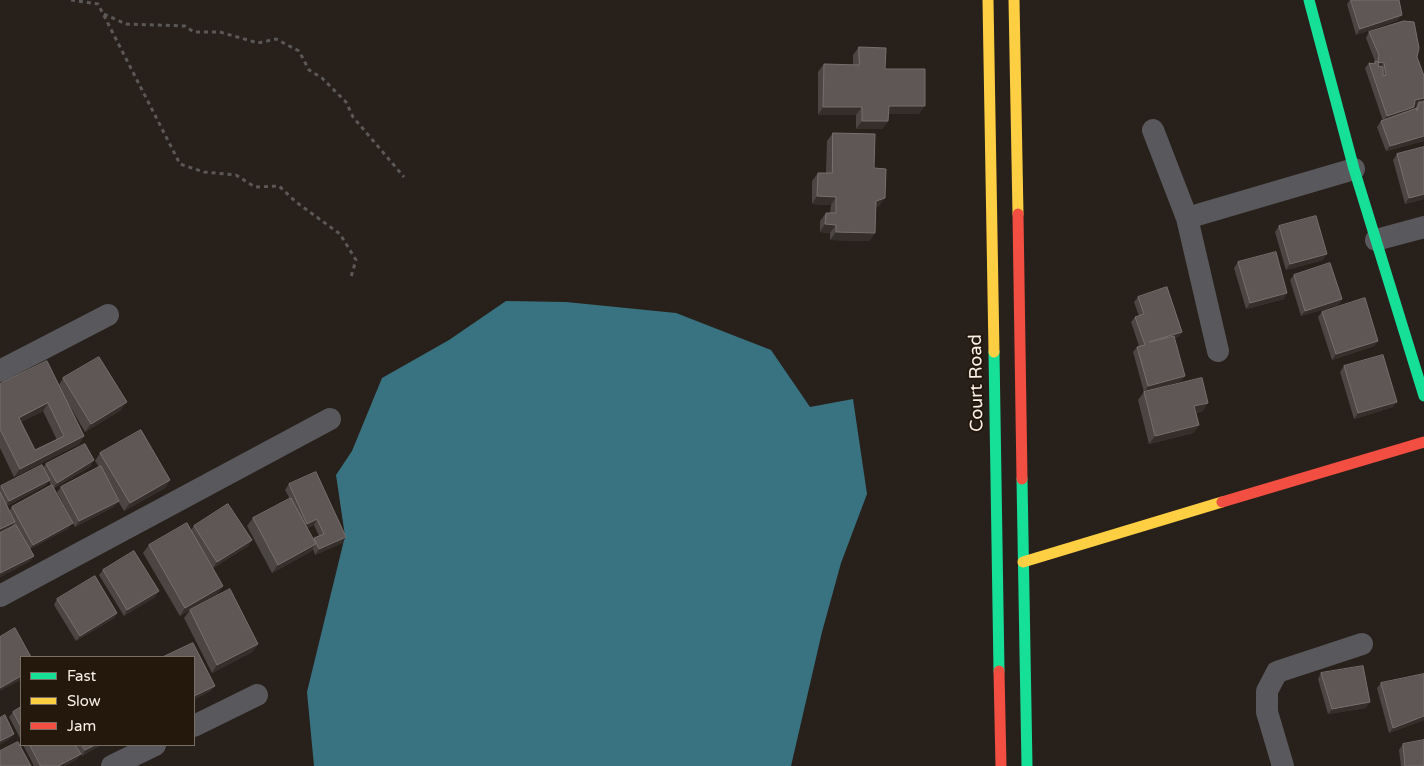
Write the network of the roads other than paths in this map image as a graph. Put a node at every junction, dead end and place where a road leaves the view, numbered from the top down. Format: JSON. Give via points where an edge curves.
{"nodes":[{"id":1,"x":988,"y":0,"type":"edge"},
{"id":2,"x":1014,"y":0,"type":"edge"},
{"id":3,"x":1309,"y":0,"type":"edge"},
{"id":4,"x":1153,"y":130,"type":"dead end"},
{"id":5,"x":1354,"y":169,"type":"junction"},
{"id":6,"x":1187,"y":218,"type":"junction"},
{"id":7,"x":1424,"y":227,"type":"edge"},
{"id":8,"x":1376,"y":240,"type":"junction"},
{"id":9,"x":108,"y":315,"type":"dead end"},
{"id":10,"x":1218,"y":351,"type":"dead end"},
{"id":11,"x":0,"y":371,"type":"edge"},
{"id":12,"x":1424,"y":396,"type":"edge"},
{"id":13,"x":330,"y":419,"type":"dead end"},
{"id":14,"x":1424,"y":442,"type":"edge"},
{"id":15,"x":1023,"y":562,"type":"junction"},
{"id":16,"x":0,"y":596,"type":"edge"},
{"id":17,"x":1362,"y":644,"type":"dead end"},
{"id":18,"x":257,"y":695,"type":"dead end"},
{"id":19,"x":195,"y":726,"type":"edge"},
{"id":20,"x":153,"y":746,"type":"edge"},
{"id":21,"x":114,"y":766,"type":"edge"},
{"id":22,"x":1001,"y":766,"type":"edge"},
{"id":23,"x":1027,"y":766,"type":"edge"},
{"id":24,"x":1283,"y":766,"type":"edge"}],
"edges":[{"from":1,"to":22,"type":"main road","name":"Court Road"},
{"from":2,"to":15,"type":"main road"},
{"from":3,"to":5,"type":"main road"},
{"from":4,"to":6,"type":"street"},
{"from":5,"to":6,"type":"street"},
{"from":5,"to":8,"type":"main road"},
{"from":6,"to":10,"type":"street"},
{"from":7,"to":8,"type":"street"},
{"from":8,"to":12,"type":"main road"},
{"from":9,"to":11,"type":"street"},
{"from":13,"to":16,"type":"street"},
{"from":14,"to":15,"type":"main road"},
{"from":15,"to":23,"type":"main road"},
{"from":17,"to":24,"type":"street","via":[[1276,672],[1267,691],[1267,712]]},
{"from":18,"to":19,"type":"street"},
{"from":20,"to":21,"type":"street"}]}
